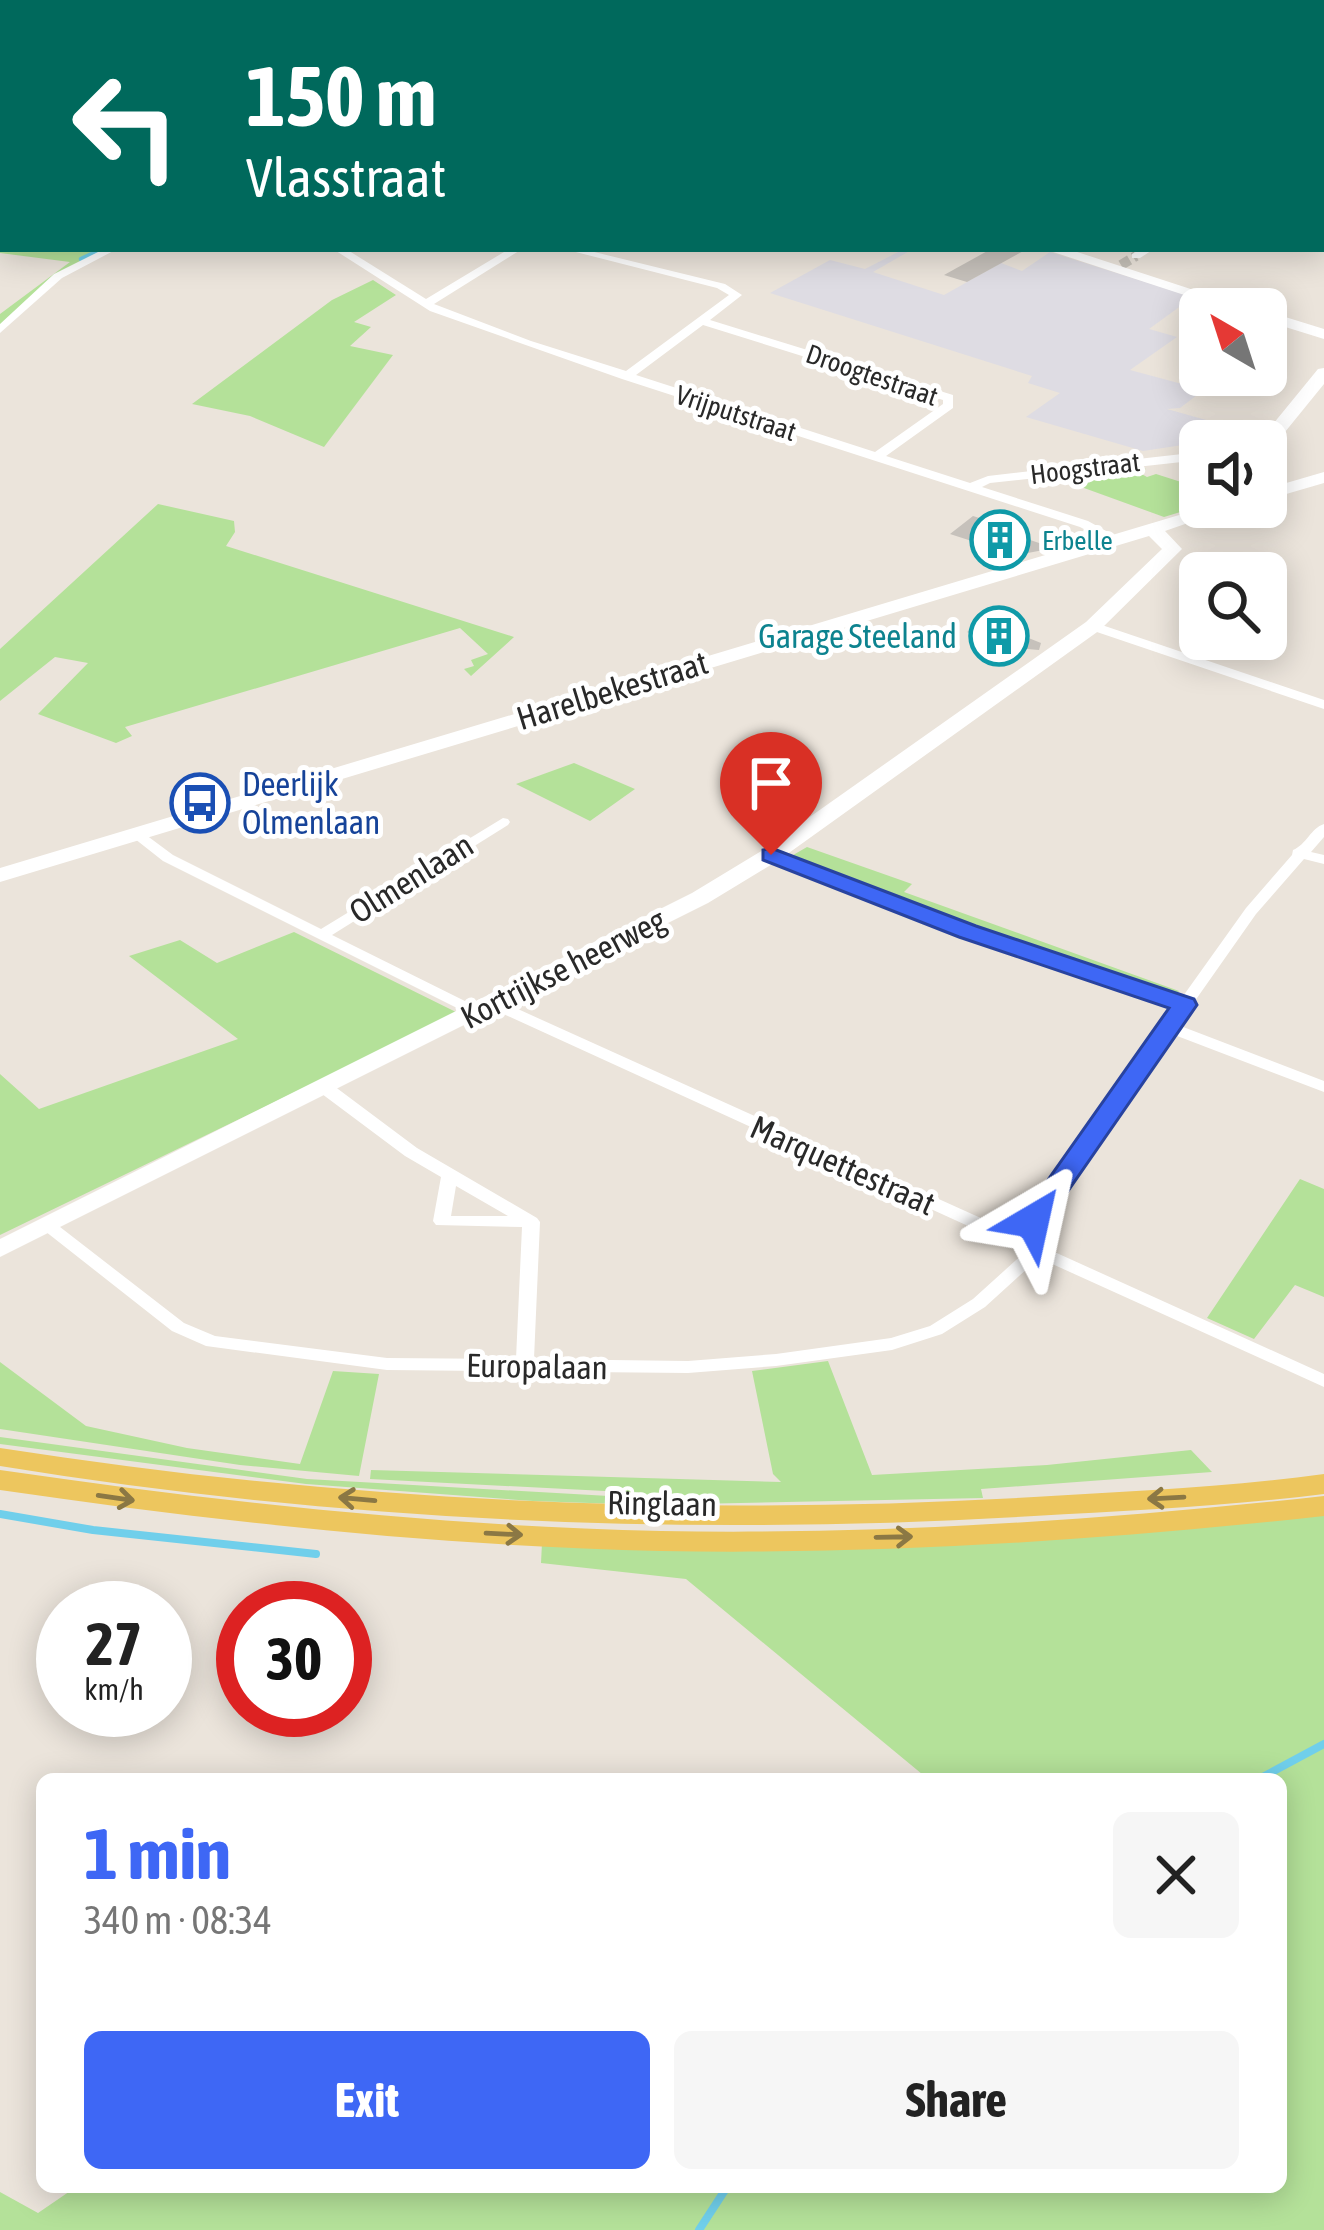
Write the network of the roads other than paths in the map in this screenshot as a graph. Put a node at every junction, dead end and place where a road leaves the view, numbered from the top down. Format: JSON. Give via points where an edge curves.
{"nodes":[{"id":1,"x":106,"y":252,"type":"edge"},
{"id":2,"x":342,"y":252,"type":"edge"},
{"id":3,"x":512,"y":252,"type":"edge"},
{"id":4,"x":580,"y":252,"type":"edge"},
{"id":5,"x":1063,"y":252,"type":"edge"},
{"id":6,"x":1143,"y":252,"type":"edge"},
{"id":7,"x":1136,"y":256,"type":"dead end"},
{"id":8,"x":367,"y":270,"type":"junction"},
{"id":9,"x":1181,"y":288,"type":"edge"},
{"id":10,"x":445,"y":291,"type":"junction"},
{"id":11,"x":429,"y":302,"type":"junction"},
{"id":12,"x":704,"y":322,"type":"junction"},
{"id":13,"x":1287,"y":323,"type":"edge"},
{"id":14,"x":0,"y":330,"type":"edge"},
{"id":15,"x":1324,"y":334,"type":"edge"},
{"id":16,"x":1324,"y":373,"type":"edge"},
{"id":17,"x":626,"y":377,"type":"junction"},
{"id":18,"x":1286,"y":420,"type":"edge"},
{"id":19,"x":874,"y":458,"type":"junction"},
{"id":20,"x":1179,"y":458,"type":"edge"},
{"id":21,"x":1324,"y":477,"type":"edge"},
{"id":22,"x":971,"y":488,"type":"junction"},
{"id":23,"x":1287,"y":488,"type":"edge"},
{"id":24,"x":1179,"y":520,"type":"edge"},
{"id":25,"x":1152,"y":528,"type":"junction"},
{"id":26,"x":1112,"y":540,"type":"junction"},
{"id":27,"x":1093,"y":626,"type":"junction"},
{"id":28,"x":1324,"y":705,"type":"edge"},
{"id":29,"x":503,"y":822,"type":"dead end"},
{"id":30,"x":1324,"y":828,"type":"edge"},
{"id":31,"x":137,"y":835,"type":"junction"},
{"id":32,"x":1298,"y":854,"type":"junction"},
{"id":33,"x":771,"y":855,"type":"junction"},
{"id":34,"x":1324,"y":860,"type":"edge"},
{"id":35,"x":0,"y":875,"type":"edge"},
{"id":36,"x":321,"y":935,"type":"junction"},
{"id":37,"x":1184,"y":1005,"type":"junction"},
{"id":38,"x":485,"y":1008,"type":"junction"},
{"id":39,"x":1169,"y":1027,"type":"junction"},
{"id":40,"x":324,"y":1087,"type":"junction"},
{"id":41,"x":1324,"y":1087,"type":"edge"},
{"id":42,"x":450,"y":1174,"type":"junction"},
{"id":43,"x":531,"y":1222,"type":"junction"},
{"id":44,"x":45,"y":1224,"type":"junction"},
{"id":45,"x":1017,"y":1242,"type":"junction"},
{"id":46,"x":0,"y":1250,"type":"edge"},
{"id":47,"x":1037,"y":1250,"type":"junction"},
{"id":48,"x":525,"y":1366,"type":"junction"},
{"id":49,"x":1324,"y":1381,"type":"edge"},
{"id":50,"x":0,"y":1457,"type":"edge"},
{"id":51,"x":0,"y":1480,"type":"edge"},
{"id":52,"x":1324,"y":1484,"type":"edge"},
{"id":53,"x":1324,"y":1506,"type":"edge"}],
"edges":[{"from":1,"to":14,"type":"street","via":[[58,276]]},
{"from":2,"to":8,"type":"street","name":"Vrijputstraat"},
{"from":3,"to":10,"type":"street"},
{"from":4,"to":12,"type":"street","via":[[736,295]]},
{"from":5,"to":9,"type":"street"},
{"from":6,"to":7,"type":"street"},
{"from":8,"to":10,"type":"street","name":"Vrijputstraat"},
{"from":8,"to":11,"type":"street","name":"Vrijputstraat"},
{"from":10,"to":11,"type":"street"},
{"from":11,"to":17,"type":"street","name":"Vrijputstraat"},
{"from":12,"to":17,"type":"street"},
{"from":12,"to":19,"type":"street","name":"Droogtestraat","via":[[949,398]]},
{"from":13,"to":15,"type":"street"},
{"from":16,"to":18,"type":"street"},
{"from":17,"to":19,"type":"street","name":"Vrijputstraat"},
{"from":19,"to":22,"type":"street","name":"Vrijputstraat"},
{"from":20,"to":22,"type":"street","name":"Hoogstraat"},
{"from":21,"to":23,"type":"street"},
{"from":22,"to":26,"type":"street","name":"Vrijputstraat"},
{"from":24,"to":25,"type":"street","name":"Harelbekestraat"},
{"from":25,"to":26,"type":"street","name":"Harelbekestraat"},
{"from":25,"to":27,"type":"street","name":"Kortrijkse heerweg","via":[[1173,549]]},
{"from":26,"to":31,"type":"street","name":"Harelbekestraat"},
{"from":27,"to":28,"type":"street"},
{"from":27,"to":33,"type":"street","name":"Kortrijkse heerweg"},
{"from":29,"to":36,"type":"street","name":"Olmenlaan"},
{"from":30,"to":32,"type":"street"},
{"from":31,"to":35,"type":"street","name":"Harelbekestraat"},
{"from":31,"to":36,"type":"street","name":"Olmenlaan"},
{"from":32,"to":34,"type":"street"},
{"from":32,"to":37,"type":"street"},
{"from":33,"to":37,"type":"street"},
{"from":33,"to":38,"type":"street","name":"Kortrijkse heerweg"},
{"from":36,"to":38,"type":"street","name":"Olmenlaan"},
{"from":37,"to":39,"type":"street"},
{"from":38,"to":40,"type":"street","name":"Kortrijkse heerweg"},
{"from":38,"to":45,"type":"street","name":"Marquettestraat"},
{"from":39,"to":41,"type":"street"},
{"from":39,"to":45,"type":"street"},
{"from":40,"to":42,"type":"street"},
{"from":40,"to":44,"type":"street","name":"Kortrijkse heerweg"},
{"from":42,"to":43,"type":"street"},
{"from":42,"to":43,"type":"street","via":[[442,1221]]},
{"from":43,"to":48,"type":"street"},
{"from":44,"to":46,"type":"street","name":"Kortrijkse heerweg"},
{"from":44,"to":48,"type":"street","name":"Europalaan","via":[[178,1327],[212,1342],[387,1364]]},
{"from":45,"to":47,"type":"street","name":"Marquettestraat"},
{"from":47,"to":48,"type":"street","name":"Europalaan","via":[[979,1304],[892,1344],[688,1366]]},
{"from":47,"to":49,"type":"street","name":"Marquettestraat"},
{"from":52,"to":50,"type":"main road","name":"Ringlaan","one_way":true,"via":[[793,1517],[357,1499]]},
{"from":51,"to":53,"type":"main road","name":"Ringlaan","one_way":true,"via":[[276,1517],[596,1538],[970,1535]]}]}
